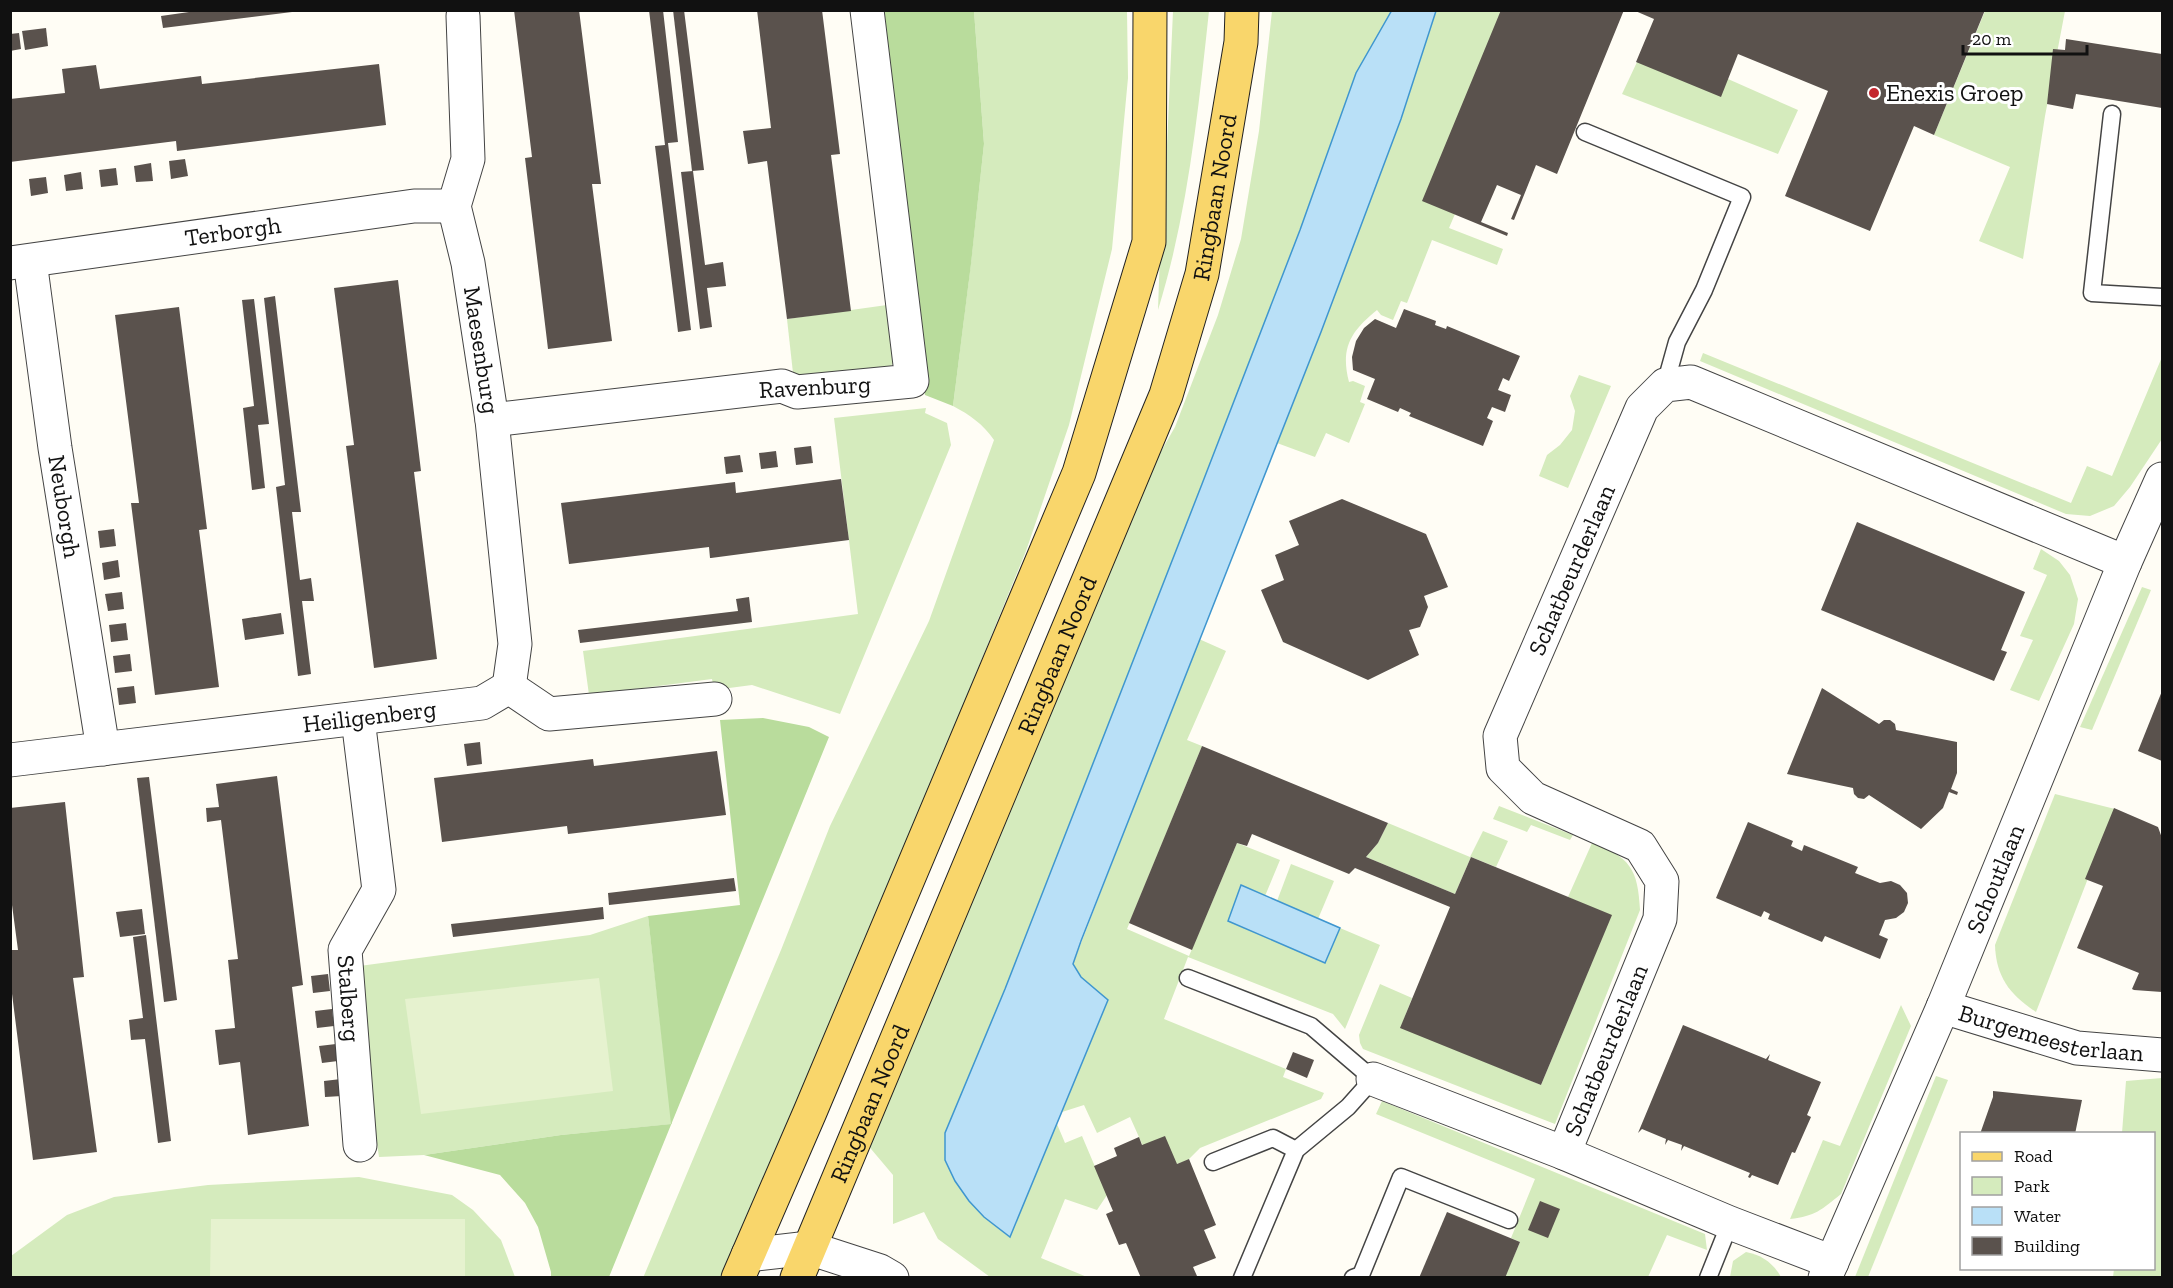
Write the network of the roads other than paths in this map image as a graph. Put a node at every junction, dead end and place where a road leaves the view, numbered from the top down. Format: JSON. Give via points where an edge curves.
{"nodes":[{"id":1,"x":867,"y":10,"type":"edge"},
{"id":2,"x":1150,"y":10,"type":"edge"},
{"id":3,"x":1242,"y":10,"type":"edge"},
{"id":4,"x":463,"y":16,"type":"dead end"},
{"id":5,"x":2112,"y":114,"type":"dead end"},
{"id":6,"x":1585,"y":132,"type":"dead end"},
{"id":7,"x":454,"y":206,"type":"junction"},
{"id":8,"x":20,"y":262,"type":"edge"},
{"id":9,"x":2163,"y":297,"type":"edge"},
{"id":10,"x":1665,"y":385,"type":"junction"},
{"id":11,"x":492,"y":420,"type":"junction"},
{"id":12,"x":2163,"y":479,"type":"edge"},
{"id":13,"x":2125,"y":562,"type":"junction"},
{"id":14,"x":509,"y":687,"type":"junction"},
{"id":15,"x":715,"y":699,"type":"dead end"},
{"id":16,"x":358,"y":719,"type":"junction"},
{"id":17,"x":103,"y":750,"type":"junction"},
{"id":18,"x":10,"y":760,"type":"edge"},
{"id":19,"x":1188,"y":978,"type":"dead end"},
{"id":20,"x":1942,"y":1007,"type":"junction"},
{"id":21,"x":2163,"y":1055,"type":"edge"},
{"id":22,"x":1373,"y":1079,"type":"junction"},
{"id":23,"x":360,"y":1145,"type":"dead end"},
{"id":24,"x":1296,"y":1150,"type":"junction"},
{"id":25,"x":1564,"y":1153,"type":"junction"},
{"id":26,"x":1213,"y":1162,"type":"dead end"},
{"id":27,"x":1509,"y":1220,"type":"dead end"},
{"id":28,"x":1730,"y":1223,"type":"junction"},
{"id":29,"x":809,"y":1248,"type":"junction"},
{"id":30,"x":751,"y":1270,"type":"edge"},
{"id":31,"x":1828,"y":1270,"type":"edge"},
{"id":32,"x":797,"y":1278,"type":"edge"},
{"id":33,"x":892,"y":1278,"type":"edge"},
{"id":34,"x":1242,"y":1278,"type":"edge"},
{"id":35,"x":1353,"y":1278,"type":"edge"},
{"id":36,"x":1708,"y":1278,"type":"edge"}],
"edges":[{"from":1,"to":11,"type":"street","name":"Ravenburg","via":[[912,381],[797,392],[783,386]]},
{"from":2,"to":30,"type":"main road","via":[[1149,242],[1079,473],[814,1101]]},
{"from":3,"to":29,"type":"main road","name":"Ringbaan Noord","via":[[1241,42],[1202,274],[1167,395]]},
{"from":4,"to":7,"type":"street","via":[[468,159]]},
{"from":5,"to":9,"type":"lane","via":[[2092,293]]},
{"from":6,"to":10,"type":"lane","via":[[1742,197],[1704,290],[1677,342]]},
{"from":7,"to":8,"type":"street","name":"Terborgh","via":[[414,206]]},
{"from":7,"to":11,"type":"street","name":"Maesenburg","via":[[468,263]]},
{"from":8,"to":17,"type":"street","name":"Neuborgh","via":[[56,448]]},
{"from":10,"to":13,"type":"street","via":[[1691,382]]},
{"from":10,"to":25,"type":"street","name":"Schatbeurderlaan","via":[[1642,408],[1500,736],[1503,768],[1533,798],[1640,846],[1662,881],[1659,919]]},
{"from":11,"to":14,"type":"street","name":"Maesenburg","via":[[515,644]]},
{"from":12,"to":13,"type":"street","name":"Schoutlaan"},
{"from":13,"to":20,"type":"street","name":"Schoutlaan"},
{"from":14,"to":15,"type":"street","via":[[549,714]]},
{"from":14,"to":16,"type":"street","name":"Heiligenberg","via":[[482,703]]},
{"from":16,"to":17,"type":"street","name":"Heiligenberg"},
{"from":16,"to":23,"type":"street","name":"Stalberg","via":[[379,890],[345,950]]},
{"from":17,"to":18,"type":"street","name":"Heiligenberg"},
{"from":19,"to":22,"type":"lane","via":[[1311,1026]]},
{"from":20,"to":21,"type":"street","name":"Burgemeesterlaan","via":[[2077,1048]]},
{"from":20,"to":31,"type":"street","name":"Schoutlaan"},
{"from":22,"to":24,"type":"lane","via":[[1348,1107]]},
{"from":22,"to":25,"type":"street","name":"Schatbeurderlaan"},
{"from":24,"to":26,"type":"lane","via":[[1273,1138]]},
{"from":24,"to":34,"type":"lane"},
{"from":25,"to":28,"type":"street","name":"Schatbeurderlaan"},
{"from":27,"to":35,"type":"lane","via":[[1401,1177],[1361,1275]]},
{"from":28,"to":31,"type":"street","name":"Schatbeurderlaan"},
{"from":28,"to":36,"type":"lane"},
{"from":29,"to":30,"type":"street"},
{"from":29,"to":32,"type":"main road","name":"Ringbaan Noord"},
{"from":29,"to":33,"type":"street"}]}
